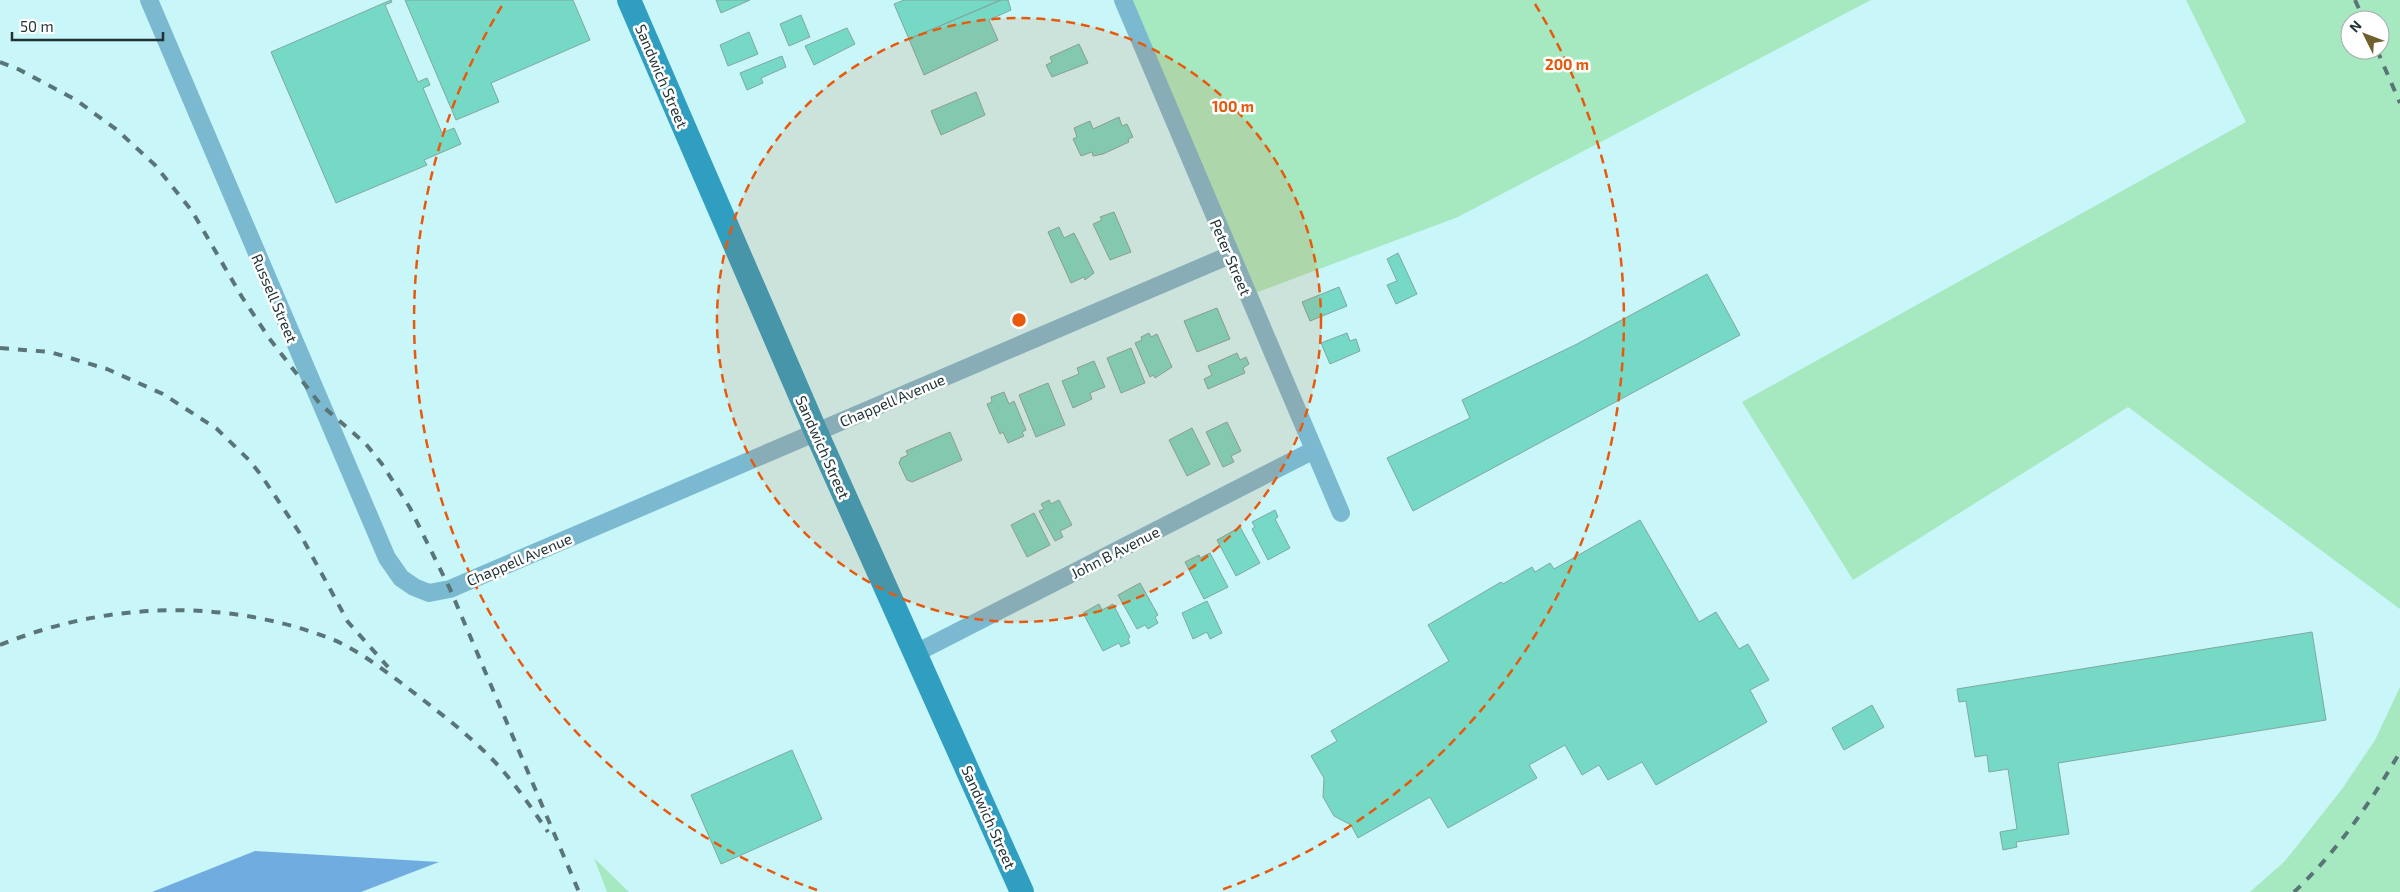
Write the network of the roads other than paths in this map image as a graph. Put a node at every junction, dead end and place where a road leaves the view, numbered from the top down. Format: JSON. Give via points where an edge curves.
{"nodes":[{"id":1,"x":149,"y":0,"type":"edge"},
{"id":2,"x":629,"y":0,"type":"edge"},
{"id":3,"x":1123,"y":0,"type":"edge"},
{"id":4,"x":1230,"y":255,"type":"junction"},
{"id":5,"x":816,"y":432,"type":"junction"},
{"id":6,"x":1314,"y":450,"type":"junction"},
{"id":7,"x":1341,"y":513,"type":"dead end"},
{"id":8,"x":414,"y":586,"type":"joint"},
{"id":9,"x":916,"y":653,"type":"junction"},
{"id":10,"x":1022,"y":892,"type":"edge"}],
"edges":[{"from":1,"to":8,"type":"street","name":"Russell Street","via":[[386,558],[400,578]]},
{"from":2,"to":5,"type":"main road","name":"Sandwich Street"},
{"from":3,"to":4,"type":"street","name":"Peter Street"},
{"from":4,"to":5,"type":"street","name":"Chappell Avenue"},
{"from":4,"to":6,"type":"street","name":"Peter Street"},
{"from":5,"to":8,"type":"street","name":"Chappell Avenue","via":[[450,589],[428,593]]},
{"from":5,"to":9,"type":"main road","name":"Sandwich Street"},
{"from":6,"to":7,"type":"street","name":"Peter Street"},
{"from":6,"to":9,"type":"street","name":"John B Avenue"},
{"from":9,"to":10,"type":"main road","name":"Sandwich Street"}]}
